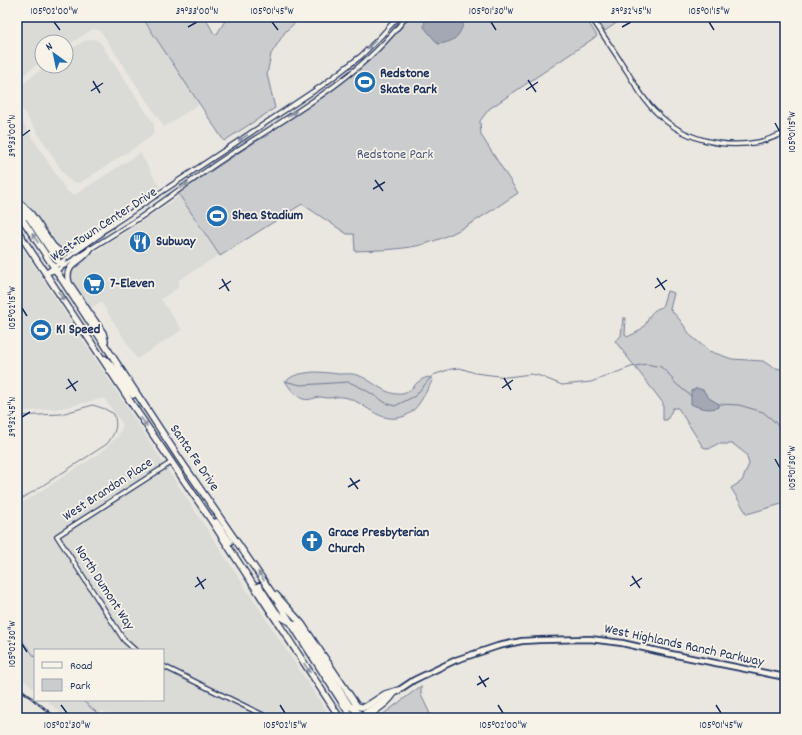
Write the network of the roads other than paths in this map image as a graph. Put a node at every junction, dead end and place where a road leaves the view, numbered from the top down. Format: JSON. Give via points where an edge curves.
{"nodes":[{"id":1,"x":398,"y":17,"type":"edge"},
{"id":2,"x":406,"y":17,"type":"edge"},
{"id":3,"x":591,"y":17,"type":"edge"},
{"id":4,"x":785,"y":132,"type":"edge"},
{"id":5,"x":17,"y":200,"type":"edge"},
{"id":6,"x":17,"y":209,"type":"edge"},
{"id":7,"x":111,"y":224,"type":"junction"},
{"id":8,"x":17,"y":230,"type":"edge"},
{"id":9,"x":90,"y":249,"type":"junction"},
{"id":10,"x":58,"y":266,"type":"junction"},
{"id":11,"x":46,"y":273,"type":"junction"},
{"id":12,"x":108,"y":349,"type":"junction"},
{"id":13,"x":98,"y":352,"type":"junction"},
{"id":14,"x":172,"y":462,"type":"junction"},
{"id":15,"x":191,"y":474,"type":"junction"},
{"id":16,"x":205,"y":512,"type":"junction"},
{"id":17,"x":57,"y":536,"type":"joint"},
{"id":18,"x":272,"y":593,"type":"junction"},
{"id":19,"x":289,"y":621,"type":"junction"},
{"id":20,"x":135,"y":649,"type":"edge"},
{"id":21,"x":164,"y":666,"type":"edge"},
{"id":22,"x":785,"y":677,"type":"edge"},
{"id":23,"x":397,"y":691,"type":"junction"},
{"id":24,"x":329,"y":701,"type":"junction"},
{"id":25,"x":359,"y":717,"type":"edge"},
{"id":26,"x":269,"y":718,"type":"edge"},
{"id":27,"x":334,"y":718,"type":"edge"},
{"id":28,"x":340,"y":718,"type":"edge"},
{"id":29,"x":352,"y":718,"type":"edge"},
{"id":30,"x":367,"y":718,"type":"edge"}],
"edges":[{"from":1,"to":7,"type":"street","name":"West Town Center Drive","one_way":true,"via":[[361,56],[323,85]]},
{"from":9,"to":2,"type":"street","name":"West Town Center Drive","one_way":true,"via":[[332,87],[365,61]]},
{"from":3,"to":4,"type":"street","via":[[644,99],[668,123],[708,142],[726,144],[765,140]]},
{"from":5,"to":7,"type":"highway","via":[[61,253],[67,252]]},
{"from":6,"to":10,"type":"highway","name":"Santa Fe Drive","via":[[29,218]]},
{"from":7,"to":10,"type":"street","name":"West Town Center Drive"},
{"from":8,"to":11,"type":"highway","name":"Santa Fe Drive"},
{"from":9,"to":10,"type":"street","name":"West Town Center Drive"},
{"from":9,"to":12,"type":"highway","via":[[87,255],[71,266],[68,278],[103,333]]},
{"from":10,"to":11,"type":"street","name":"West Town Center Drive"},
{"from":10,"to":12,"type":"highway","name":"Santa Fe Drive"},
{"from":11,"to":13,"type":"highway","name":"Santa Fe Drive","one_way":true},
{"from":12,"to":15,"type":"highway","name":"Santa Fe Drive"},
{"from":13,"to":14,"type":"highway","name":"Santa Fe Drive","one_way":true},
{"from":13,"to":15,"type":"highway","via":[[131,391],[185,472]]},
{"from":14,"to":16,"type":"highway","name":"Santa Fe Drive"},
{"from":14,"to":17,"type":"street","name":"West Brandon Place"},
{"from":18,"to":15,"type":"highway","name":"Santa Fe Drive","one_way":true},
{"from":16,"to":19,"type":"highway","via":[[220,526],[276,612]]},
{"from":16,"to":24,"type":"highway","name":"Santa Fe Drive","one_way":true},
{"from":17,"to":20,"type":"street","name":"North Dumont Way","via":[[124,640]]},
{"from":18,"to":19,"type":"highway","name":"Santa Fe Drive"},
{"from":18,"to":23,"type":"highway","via":[[302,624],[357,706],[365,707],[385,694]]},
{"from":19,"to":25,"type":"highway","via":[[298,626]]},
{"from":19,"to":29,"type":"highway","name":"Santa Fe Drive"},
{"from":21,"to":26,"type":"street"},
{"from":22,"to":23,"type":"main road","name":"West Highlands Ranch Parkway","via":[[622,643],[558,638],[522,641],[456,660],[434,669]]},
{"from":23,"to":25,"type":"main road","name":"West Highlands Ranch Parkway"},
{"from":23,"to":30,"type":"highway","via":[[385,705]]},
{"from":24,"to":27,"type":"highway"},
{"from":24,"to":28,"type":"highway","name":"Santa Fe Drive"}]}
